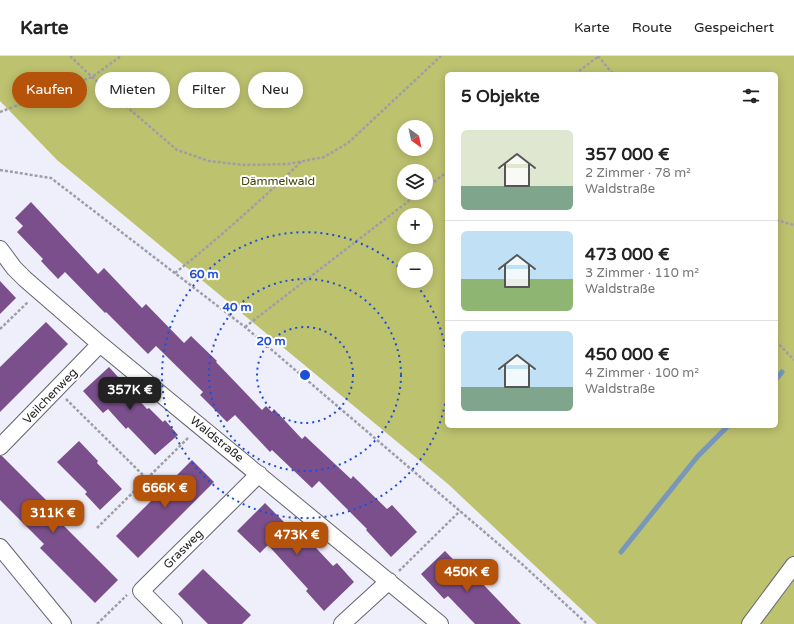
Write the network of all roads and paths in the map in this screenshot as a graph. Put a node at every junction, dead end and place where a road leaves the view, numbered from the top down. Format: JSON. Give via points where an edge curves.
{"nodes":[{"id":1,"x":70,"y":56,"type":"edge"},
{"id":2,"x":121,"y":56,"type":"edge"},
{"id":3,"x":441,"y":56,"type":"edge"},
{"id":4,"x":599,"y":56,"type":"edge"},
{"id":5,"x":578,"y":72,"type":"edge"},
{"id":6,"x":611,"y":72,"type":"edge"},
{"id":7,"x":92,"y":77,"type":"junction"},
{"id":8,"x":0,"y":112,"type":"edge"},
{"id":9,"x":301,"y":162,"type":"junction"},
{"id":10,"x":0,"y":170,"type":"edge"},
{"id":11,"x":445,"y":174,"type":"edge"},
{"id":12,"x":433,"y":183,"type":"edge"},
{"id":13,"x":410,"y":200,"type":"edge"},
{"id":14,"x":778,"y":221,"type":"edge"},
{"id":15,"x":794,"y":225,"type":"edge"},
{"id":16,"x":0,"y":248,"type":"edge"},
{"id":17,"x":175,"y":273,"type":"junction"},
{"id":18,"x":40,"y":291,"type":"junction"},
{"id":19,"x":245,"y":327,"type":"junction"},
{"id":20,"x":0,"y":328,"type":"edge"},
{"id":21,"x":778,"y":343,"type":"edge"},
{"id":22,"x":100,"y":344,"type":"junction"},
{"id":23,"x":794,"y":360,"type":"edge"},
{"id":24,"x":56,"y":390,"type":"junction"},
{"id":25,"x":200,"y":426,"type":"junction"},
{"id":26,"x":0,"y":448,"type":"edge"},
{"id":27,"x":259,"y":474,"type":"junction"},
{"id":28,"x":146,"y":479,"type":"junction"},
{"id":29,"x":460,"y":511,"type":"junction"},
{"id":30,"x":97,"y":528,"type":"dead end"},
{"id":31,"x":0,"y":547,"type":"edge"},
{"id":32,"x":794,"y":565,"type":"edge"},
{"id":33,"x":389,"y":581,"type":"junction"},
{"id":34,"x":141,"y":591,"type":"junction"},
{"id":35,"x":63,"y":624,"type":"edge"},
{"id":36,"x":97,"y":624,"type":"edge"},
{"id":37,"x":174,"y":624,"type":"edge"},
{"id":38,"x":342,"y":624,"type":"edge"},
{"id":39,"x":440,"y":624,"type":"edge"},
{"id":40,"x":587,"y":624,"type":"edge"},
{"id":41,"x":750,"y":624,"type":"edge"}],
"edges":[{"from":1,"to":7,"type":"path"},
{"from":2,"to":7,"type":"path"},
{"from":3,"to":9,"type":"path","via":[[348,143],[324,157]]},
{"from":4,"to":5,"type":"path"},
{"from":4,"to":6,"type":"path"},
{"from":7,"to":8,"type":"path"},
{"from":7,"to":9,"type":"path","via":[[176,150],[223,163],[244,165]]},
{"from":9,"to":17,"type":"path","via":[[259,202]]},
{"from":10,"to":17,"type":"path","via":[[51,178]]},
{"from":11,"to":12,"type":"path"},
{"from":13,"to":19,"type":"path"},
{"from":14,"to":15,"type":"path"},
{"from":16,"to":18,"type":"street","name":"Waldstraße","via":[[14,268]]},
{"from":17,"to":19,"type":"path"},
{"from":18,"to":20,"type":"path"},
{"from":18,"to":22,"type":"street","name":"Waldstraße"},
{"from":19,"to":29,"type":"path"},
{"from":21,"to":23,"type":"path"},
{"from":22,"to":24,"type":"street","name":"Veilchenweg"},
{"from":22,"to":25,"type":"street","name":"Waldstraße"},
{"from":24,"to":26,"type":"street","name":"Veilchenweg"},
{"from":24,"to":28,"type":"path"},
{"from":25,"to":27,"type":"street","name":"Waldstraße"},
{"from":25,"to":28,"type":"path"},
{"from":27,"to":33,"type":"street","name":"Waldstraße"},
{"from":27,"to":34,"type":"street","name":"Grasweg"},
{"from":28,"to":30,"type":"path"},
{"from":29,"to":33,"type":"path"},
{"from":29,"to":40,"type":"path"},
{"from":31,"to":35,"type":"street"},
{"from":32,"to":41,"type":"street"},
{"from":33,"to":38,"type":"street"},
{"from":33,"to":39,"type":"street","name":"Waldstraße"},
{"from":34,"to":36,"type":"path","via":[[131,592]]},
{"from":34,"to":37,"type":"street"}]}
